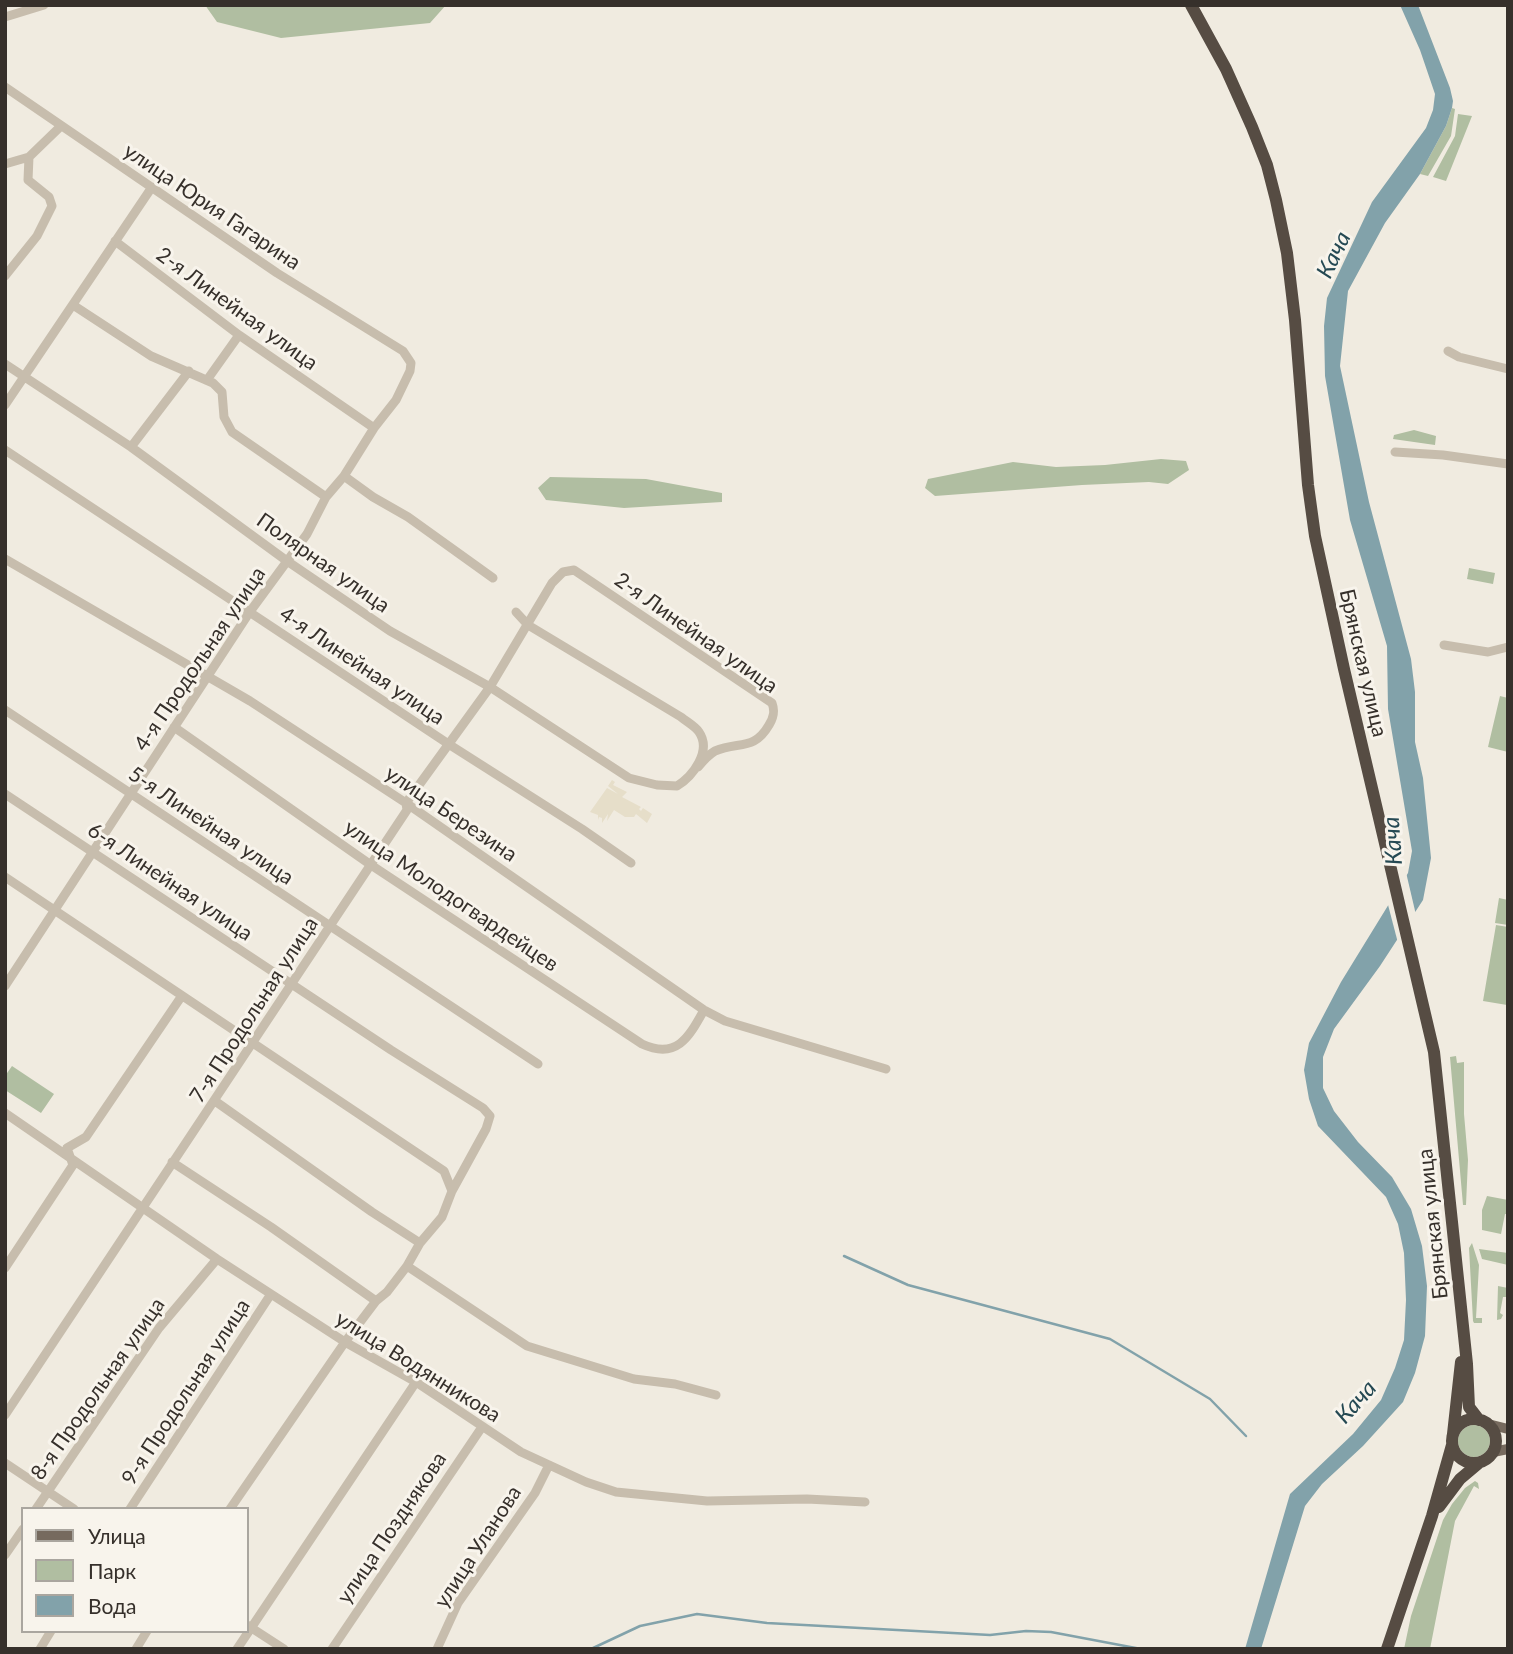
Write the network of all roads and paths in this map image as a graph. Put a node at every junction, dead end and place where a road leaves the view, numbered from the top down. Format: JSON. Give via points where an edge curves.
{"nodes":[{"id":1,"x":44,"y":5,"type":"edge"},
{"id":2,"x":1191,"y":5,"type":"edge"},
{"id":3,"x":5,"y":17,"type":"edge"},
{"id":4,"x":5,"y":87,"type":"edge"},
{"id":5,"x":61,"y":126,"type":"junction"},
{"id":6,"x":29,"y":157,"type":"junction"},
{"id":7,"x":5,"y":164,"type":"edge"},
{"id":8,"x":152,"y":187,"type":"junction"},
{"id":9,"x":116,"y":241,"type":"junction"},
{"id":10,"x":5,"y":276,"type":"edge"},
{"id":11,"x":73,"y":305,"type":"junction"},
{"id":12,"x":239,"y":335,"type":"junction"},
{"id":13,"x":402,"y":351,"type":"joint"},
{"id":14,"x":1448,"y":351,"type":"dead end"},
{"id":15,"x":5,"y":364,"type":"edge"},
{"id":16,"x":1508,"y":369,"type":"edge"},
{"id":17,"x":189,"y":371,"type":"junction"},
{"id":18,"x":25,"y":377,"type":"junction"},
{"id":19,"x":207,"y":380,"type":"junction"},
{"id":20,"x":5,"y":405,"type":"edge"},
{"id":21,"x":374,"y":428,"type":"junction"},
{"id":22,"x":131,"y":447,"type":"junction"},
{"id":23,"x":5,"y":450,"type":"edge"},
{"id":24,"x":1395,"y":452,"type":"dead end"},
{"id":25,"x":1508,"y":464,"type":"edge"},
{"id":26,"x":344,"y":476,"type":"junction"},
{"id":27,"x":326,"y":497,"type":"junction"},
{"id":28,"x":5,"y":559,"type":"edge"},
{"id":29,"x":287,"y":561,"type":"junction"},
{"id":30,"x":493,"y":578,"type":"dead end"},
{"id":31,"x":249,"y":612,"type":"junction"},
{"id":32,"x":516,"y":612,"type":"dead end"},
{"id":33,"x":528,"y":625,"type":"junction"},
{"id":34,"x":1444,"y":645,"type":"dead end"},
{"id":35,"x":1508,"y":648,"type":"edge"},
{"id":36,"x":208,"y":676,"type":"junction"},
{"id":37,"x":490,"y":687,"type":"junction"},
{"id":38,"x":5,"y":710,"type":"edge"},
{"id":39,"x":174,"y":727,"type":"junction"},
{"id":40,"x":450,"y":746,"type":"junction"},
{"id":41,"x":698,"y":766,"type":"junction"},
{"id":42,"x":131,"y":793,"type":"junction"},
{"id":43,"x":5,"y":794,"type":"edge"},
{"id":44,"x":406,"y":803,"type":"junction"},
{"id":45,"x":92,"y":851,"type":"junction"},
{"id":46,"x":631,"y":863,"type":"dead end"},
{"id":47,"x":371,"y":865,"type":"junction"},
{"id":48,"x":5,"y":877,"type":"edge"},
{"id":49,"x":54,"y":910,"type":"junction"},
{"id":50,"x":330,"y":926,"type":"junction"},
{"id":51,"x":291,"y":984,"type":"junction"},
{"id":52,"x":5,"y":986,"type":"edge"},
{"id":53,"x":181,"y":997,"type":"junction"},
{"id":54,"x":704,"y":1010,"type":"junction"},
{"id":55,"x":253,"y":1042,"type":"junction"},
{"id":56,"x":538,"y":1064,"type":"dead end"},
{"id":57,"x":886,"y":1069,"type":"dead end"},
{"id":58,"x":215,"y":1101,"type":"junction"},
{"id":59,"x":9,"y":1115,"type":"edge"},
{"id":60,"x":5,"y":1128,"type":"edge"},
{"id":61,"x":69,"y":1157,"type":"junction"},
{"id":62,"x":172,"y":1162,"type":"junction"},
{"id":63,"x":452,"y":1191,"type":"junction"},
{"id":64,"x":142,"y":1206,"type":"junction"},
{"id":65,"x":420,"y":1243,"type":"junction"},
{"id":66,"x":217,"y":1259,"type":"junction"},
{"id":67,"x":407,"y":1266,"type":"junction"},
{"id":68,"x":5,"y":1268,"type":"edge"},
{"id":69,"x":271,"y":1294,"type":"junction"},
{"id":70,"x":376,"y":1301,"type":"junction"},
{"id":71,"x":1463,"y":1341,"type":"junction"},
{"id":72,"x":345,"y":1342,"type":"junction"},
{"id":73,"x":416,"y":1382,"type":"junction"},
{"id":74,"x":716,"y":1395,"type":"dead end"},
{"id":75,"x":5,"y":1415,"type":"edge"},
{"id":76,"x":1483,"y":1422,"type":"junction"},
{"id":77,"x":482,"y":1427,"type":"junction"},
{"id":78,"x":1508,"y":1429,"type":"edge"},
{"id":79,"x":1452,"y":1440,"type":"junction"},
{"id":80,"x":1508,"y":1449,"type":"edge"},
{"id":81,"x":1493,"y":1452,"type":"junction"},
{"id":82,"x":5,"y":1463,"type":"edge"},
{"id":83,"x":1479,"y":1463,"type":"junction"},
{"id":84,"x":549,"y":1465,"type":"junction"},
{"id":85,"x":48,"y":1491,"type":"junction"},
{"id":86,"x":865,"y":1502,"type":"dead end"},
{"id":87,"x":37,"y":1507,"type":"edge"},
{"id":88,"x":71,"y":1507,"type":"edge"},
{"id":89,"x":131,"y":1507,"type":"edge"},
{"id":90,"x":231,"y":1507,"type":"edge"},
{"id":91,"x":1432,"y":1516,"type":"junction"},
{"id":92,"x":21,"y":1532,"type":"edge"},
{"id":93,"x":5,"y":1555,"type":"edge"},
{"id":94,"x":249,"y":1626,"type":"edge"},
{"id":95,"x":50,"y":1633,"type":"edge"},
{"id":96,"x":147,"y":1633,"type":"edge"},
{"id":97,"x":245,"y":1633,"type":"edge"},
{"id":98,"x":40,"y":1649,"type":"edge"},
{"id":99,"x":136,"y":1649,"type":"edge"},
{"id":100,"x":237,"y":1649,"type":"edge"},
{"id":101,"x":284,"y":1649,"type":"edge"},
{"id":102,"x":331,"y":1649,"type":"edge"},
{"id":103,"x":437,"y":1649,"type":"edge"},
{"id":104,"x":1387,"y":1649,"type":"edge"}],
"edges":[{"from":1,"to":3,"type":"street"},
{"from":2,"to":71,"type":"highway","name":"Брянская улица","via":[[1252,127],[1267,166],[1287,253],[1315,536],[1434,1052]]},
{"from":4,"to":5,"type":"street","name":"улица Юрия Гагарина"},
{"from":5,"to":6,"type":"street"},
{"from":5,"to":8,"type":"street","name":"улица Юрия Гагарина"},
{"from":6,"to":7,"type":"street"},
{"from":6,"to":10,"type":"street","via":[[29,180],[52,206],[37,236]]},
{"from":8,"to":9,"type":"street"},
{"from":8,"to":13,"type":"street","name":"улица Юрия Гагарина"},
{"from":9,"to":11,"type":"street"},
{"from":9,"to":12,"type":"street","name":"2-я Линейная улица"},
{"from":11,"to":17,"type":"street","via":[[151,356]]},
{"from":11,"to":18,"type":"street"},
{"from":12,"to":19,"type":"street"},
{"from":12,"to":21,"type":"street","name":"2-я Линейная улица"},
{"from":13,"to":21,"type":"street","name":"4-я Продольная улица","via":[[411,363],[410,371],[396,400]]},
{"from":14,"to":16,"type":"street"},
{"from":15,"to":18,"type":"street","name":"Полярная улица"},
{"from":17,"to":19,"type":"street"},
{"from":17,"to":22,"type":"street"},
{"from":18,"to":20,"type":"street"},
{"from":18,"to":22,"type":"street","name":"Полярная улица"},
{"from":19,"to":27,"type":"street","via":[[222,392],[224,417],[232,432]]},
{"from":21,"to":26,"type":"street","name":"4-я Продольная улица"},
{"from":22,"to":29,"type":"street","name":"Полярная улица"},
{"from":23,"to":31,"type":"street","name":"4-я Линейная улица"},
{"from":24,"to":25,"type":"street"},
{"from":26,"to":27,"type":"street","name":"4-я Продольная улица"},
{"from":26,"to":30,"type":"street"},
{"from":27,"to":29,"type":"street","name":"4-я Продольная улица"},
{"from":28,"to":36,"type":"street","name":"улица Березина"},
{"from":29,"to":31,"type":"street","name":"4-я Продольная улица"},
{"from":29,"to":37,"type":"street","name":"Полярная улица","via":[[390,631]]},
{"from":31,"to":36,"type":"street","name":"4-я Продольная улица"},
{"from":31,"to":40,"type":"street","name":"4-я Линейная улица"},
{"from":32,"to":33,"type":"street"},
{"from":33,"to":37,"type":"street","name":"7-я Продольная улица"},
{"from":33,"to":41,"type":"street","via":[[695,728],[703,745]]},
{"from":33,"to":41,"type":"street","name":"2-я Линейная улица","via":[[555,578],[573,570],[772,703],[772,719],[758,740],[716,751]]},
{"from":34,"to":35,"type":"street","via":[[1488,652]]},
{"from":36,"to":39,"type":"street","name":"4-я Продольная улица"},
{"from":36,"to":44,"type":"street","name":"улица Березина"},
{"from":37,"to":40,"type":"street","name":"7-я Продольная улица"},
{"from":37,"to":41,"type":"street","name":"Полярная улица","via":[[629,778],[677,786]]},
{"from":38,"to":42,"type":"street","name":"5-я Линейная улица"},
{"from":39,"to":42,"type":"street","name":"4-я Продольная улица"},
{"from":39,"to":47,"type":"street","name":"улица Молодогвардейцев"},
{"from":40,"to":44,"type":"street","name":"7-я Продольная улица"},
{"from":40,"to":46,"type":"street","name":"4-я Линейная улица"},
{"from":42,"to":45,"type":"street","name":"4-я Продольная улица"},
{"from":42,"to":50,"type":"street","name":"5-я Линейная улица"},
{"from":43,"to":45,"type":"street","name":"6-я Линейная улица"},
{"from":44,"to":47,"type":"street","name":"7-я Продольная улица","via":[[407,810]]},
{"from":44,"to":54,"type":"street","name":"улица Березина"},
{"from":45,"to":49,"type":"street","name":"4-я Продольная улица"},
{"from":45,"to":51,"type":"street","name":"6-я Линейная улица"},
{"from":47,"to":50,"type":"street","name":"7-я Продольная улица"},
{"from":47,"to":54,"type":"street","name":"улица Молодогвардейцев","via":[[653,1049],[684,1041]]},
{"from":48,"to":49,"type":"street"},
{"from":49,"to":52,"type":"street","name":"4-я Продольная улица"},
{"from":49,"to":53,"type":"street"},
{"from":50,"to":51,"type":"street","name":"7-я Продольная улица"},
{"from":50,"to":56,"type":"street","name":"5-я Линейная улица"},
{"from":51,"to":55,"type":"street","name":"7-я Продольная улица"},
{"from":51,"to":63,"type":"street","name":"6-я Линейная улица","via":[[490,1116]]},
{"from":53,"to":55,"type":"street"},
{"from":53,"to":61,"type":"street","via":[[86,1137],[67,1148]]},
{"from":54,"to":57,"type":"street","name":"улица Березина","via":[[725,1021]]},
{"from":55,"to":58,"type":"street","name":"7-я Продольная улица"},
{"from":55,"to":63,"type":"street","via":[[444,1171]]},
{"from":58,"to":62,"type":"street","name":"7-я Продольная улица"},
{"from":58,"to":65,"type":"street"},
{"from":59,"to":60,"type":"street"},
{"from":59,"to":61,"type":"street","name":"улица Водянникова"},
{"from":61,"to":64,"type":"street","name":"улица Водянникова"},
{"from":61,"to":68,"type":"street","via":[[73,1165]]},
{"from":62,"to":64,"type":"street","name":"7-я Продольная улица"},
{"from":62,"to":70,"type":"street"},
{"from":63,"to":65,"type":"street","via":[[442,1217]]},
{"from":64,"to":66,"type":"street","name":"улица Водянникова"},
{"from":64,"to":75,"type":"street","name":"7-я Продольная улица"},
{"from":65,"to":67,"type":"street"},
{"from":66,"to":69,"type":"street","name":"улица Водянникова"},
{"from":66,"to":85,"type":"street","name":"8-я Продольная улица","via":[[159,1328]]},
{"from":67,"to":70,"type":"street"},
{"from":67,"to":74,"type":"street","via":[[527,1346],[634,1379]]},
{"from":69,"to":72,"type":"street","name":"улица Водянникова"},
{"from":69,"to":89,"type":"street","name":"9-я Продольная улица"},
{"from":70,"to":72,"type":"street"},
{"from":71,"to":76,"type":"highway","name":"Брянская улица","via":[[1469,1407]]},
{"from":71,"to":79,"type":"highway","name":"Брянская улица"},
{"from":72,"to":73,"type":"street","name":"улица Водянникова"},
{"from":72,"to":90,"type":"street"},
{"from":73,"to":77,"type":"street","name":"улица Водянникова"},
{"from":73,"to":94,"type":"street"},
{"from":76,"to":78,"type":"main road"},
{"from":76,"to":79,"type":"highway","via":[[1463,1422]]},
{"from":76,"to":81,"type":"highway","name":"Брянская улица","via":[[1495,1437]]},
{"from":77,"to":84,"type":"street","name":"улица Водянникова"},
{"from":77,"to":102,"type":"street","name":"улица Позднякова"},
{"from":79,"to":83,"type":"highway","via":[[1459,1458]]},
{"from":79,"to":91,"type":"highway","name":"Брянская улица"},
{"from":80,"to":81,"type":"main road"},
{"from":81,"to":83,"type":"highway","name":"Брянская улица"},
{"from":82,"to":85,"type":"street"},
{"from":83,"to":91,"type":"highway","name":"Брянская улица","via":[[1460,1479]]},
{"from":84,"to":86,"type":"street","name":"улица Водянникова","via":[[616,1492],[707,1501]]},
{"from":84,"to":103,"type":"street","name":"улица Уланова","via":[[535,1493],[458,1603]]},
{"from":85,"to":87,"type":"street","name":"8-я Продольная улица"},
{"from":85,"to":88,"type":"street"},
{"from":91,"to":104,"type":"highway","name":"Брянская улица"},
{"from":92,"to":93,"type":"street"},
{"from":94,"to":101,"type":"street"},
{"from":95,"to":98,"type":"street"},
{"from":96,"to":99,"type":"street"},
{"from":97,"to":100,"type":"street"}]}
